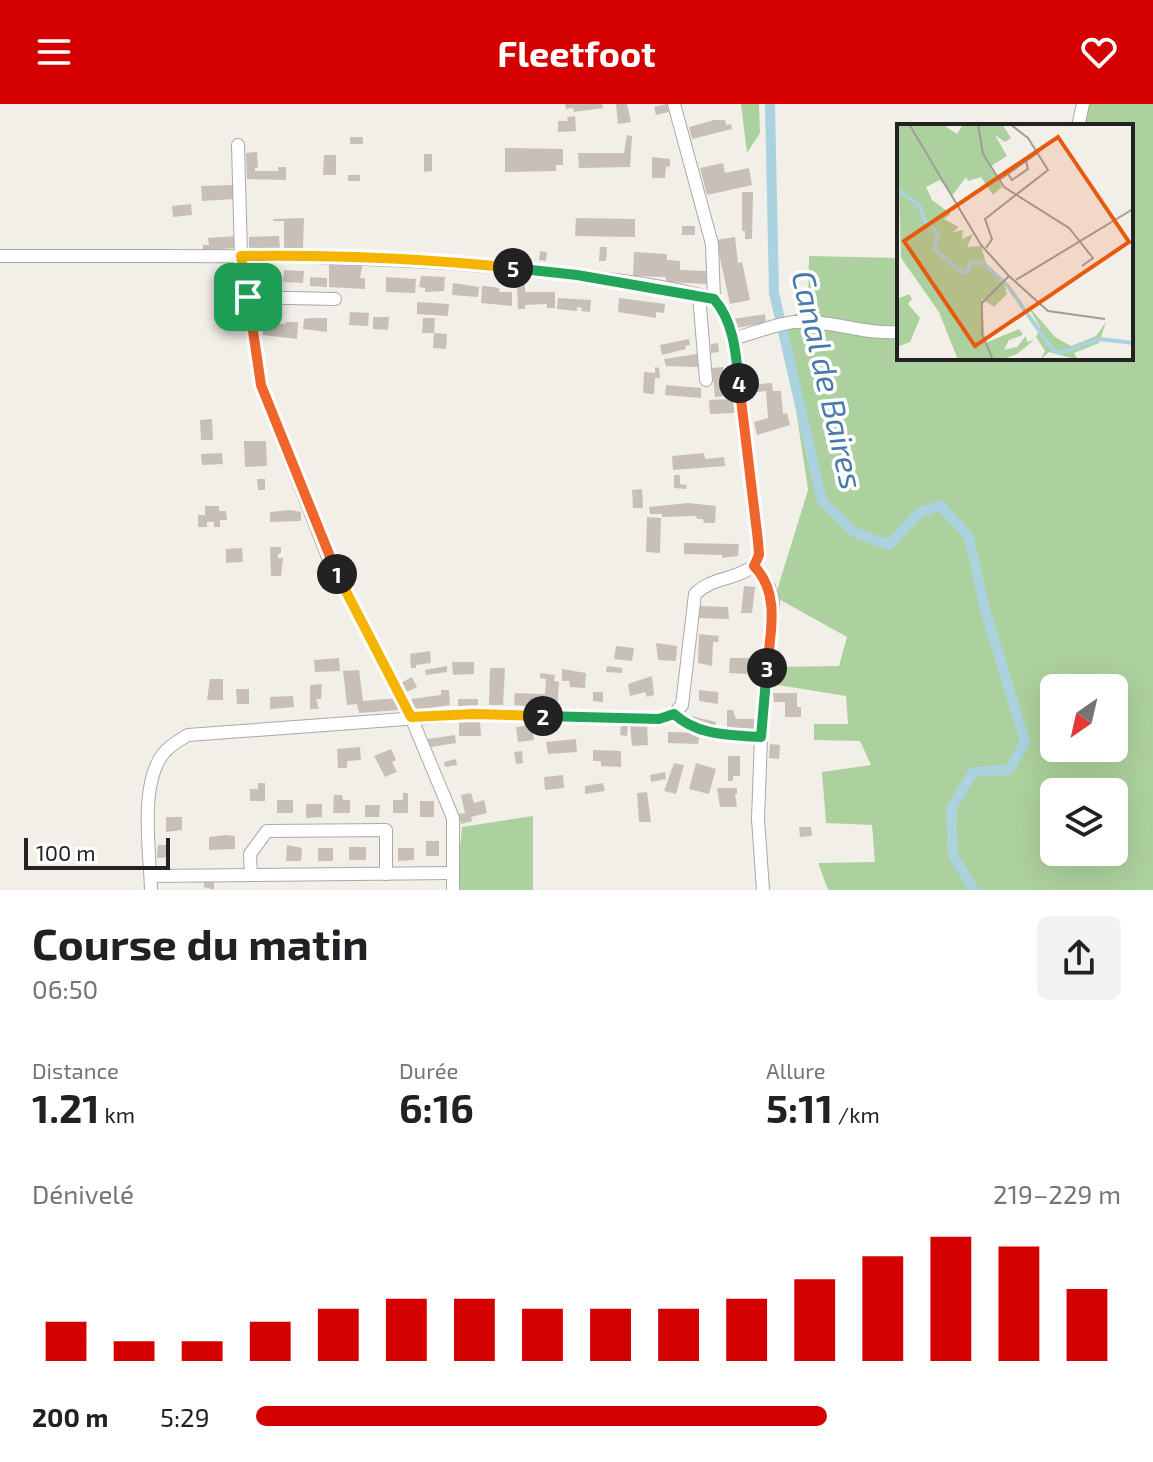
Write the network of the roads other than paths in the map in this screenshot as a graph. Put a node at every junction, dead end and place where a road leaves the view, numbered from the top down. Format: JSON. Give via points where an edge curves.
{"nodes":[{"id":1,"x":674,"y":104,"type":"edge"},
{"id":2,"x":1083,"y":104,"type":"edge"},
{"id":3,"x":1078,"y":124,"type":"edge"},
{"id":4,"x":238,"y":145,"type":"dead end"},
{"id":5,"x":0,"y":256,"type":"edge"},
{"id":6,"x":241,"y":256,"type":"junction"},
{"id":7,"x":699,"y":295,"type":"junction"},
{"id":8,"x":248,"y":297,"type":"junction"},
{"id":9,"x":335,"y":299,"type":"dead end"},
{"id":10,"x":714,"y":299,"type":"junction"},
{"id":11,"x":897,"y":332,"type":"edge"},
{"id":12,"x":734,"y":342,"type":"junction"},
{"id":13,"x":706,"y":380,"type":"dead end"},
{"id":14,"x":754,"y":566,"type":"junction"},
{"id":15,"x":674,"y":714,"type":"junction"},
{"id":16,"x":411,"y":717,"type":"junction"},
{"id":17,"x":761,"y":737,"type":"junction"},
{"id":18,"x":453,"y":873,"type":"junction"},
{"id":19,"x":386,"y":874,"type":"junction"},
{"id":20,"x":251,"y":875,"type":"junction"},
{"id":21,"x":151,"y":876,"type":"junction"},
{"id":22,"x":151,"y":890,"type":"edge"},
{"id":23,"x":453,"y":890,"type":"edge"},
{"id":24,"x":763,"y":890,"type":"edge"}],
"edges":[{"from":1,"to":10,"type":"street","via":[[712,244]]},
{"from":2,"to":3,"type":"street"},
{"from":4,"to":6,"type":"street"},
{"from":5,"to":6,"type":"street"},
{"from":6,"to":7,"type":"street","via":[[464,262]]},
{"from":6,"to":8,"type":"street"},
{"from":7,"to":10,"type":"street"},
{"from":7,"to":13,"type":"street"},
{"from":8,"to":9,"type":"street"},
{"from":8,"to":16,"type":"street","via":[[261,385],[329,560]]},
{"from":10,"to":12,"type":"street","via":[[725,313]]},
{"from":11,"to":12,"type":"street","via":[[794,322]]},
{"from":12,"to":14,"type":"street","via":[[758,541]]},
{"from":14,"to":15,"type":"street","via":[[740,576],[705,584],[695,594],[682,705]]},
{"from":14,"to":17,"type":"street","via":[[773,602]]},
{"from":15,"to":16,"type":"street","via":[[659,719]]},
{"from":15,"to":17,"type":"street","via":[[686,725],[720,735]]},
{"from":16,"to":18,"type":"street","via":[[453,818]]},
{"from":16,"to":21,"type":"street","via":[[188,735],[163,754],[152,774]]},
{"from":17,"to":24,"type":"street","via":[[758,819]]},
{"from":18,"to":19,"type":"street"},
{"from":18,"to":23,"type":"street"},
{"from":19,"to":20,"type":"street"},
{"from":19,"to":20,"type":"street","via":[[386,830],[267,831],[250,854]]},
{"from":20,"to":21,"type":"street"},
{"from":21,"to":22,"type":"street"}]}
